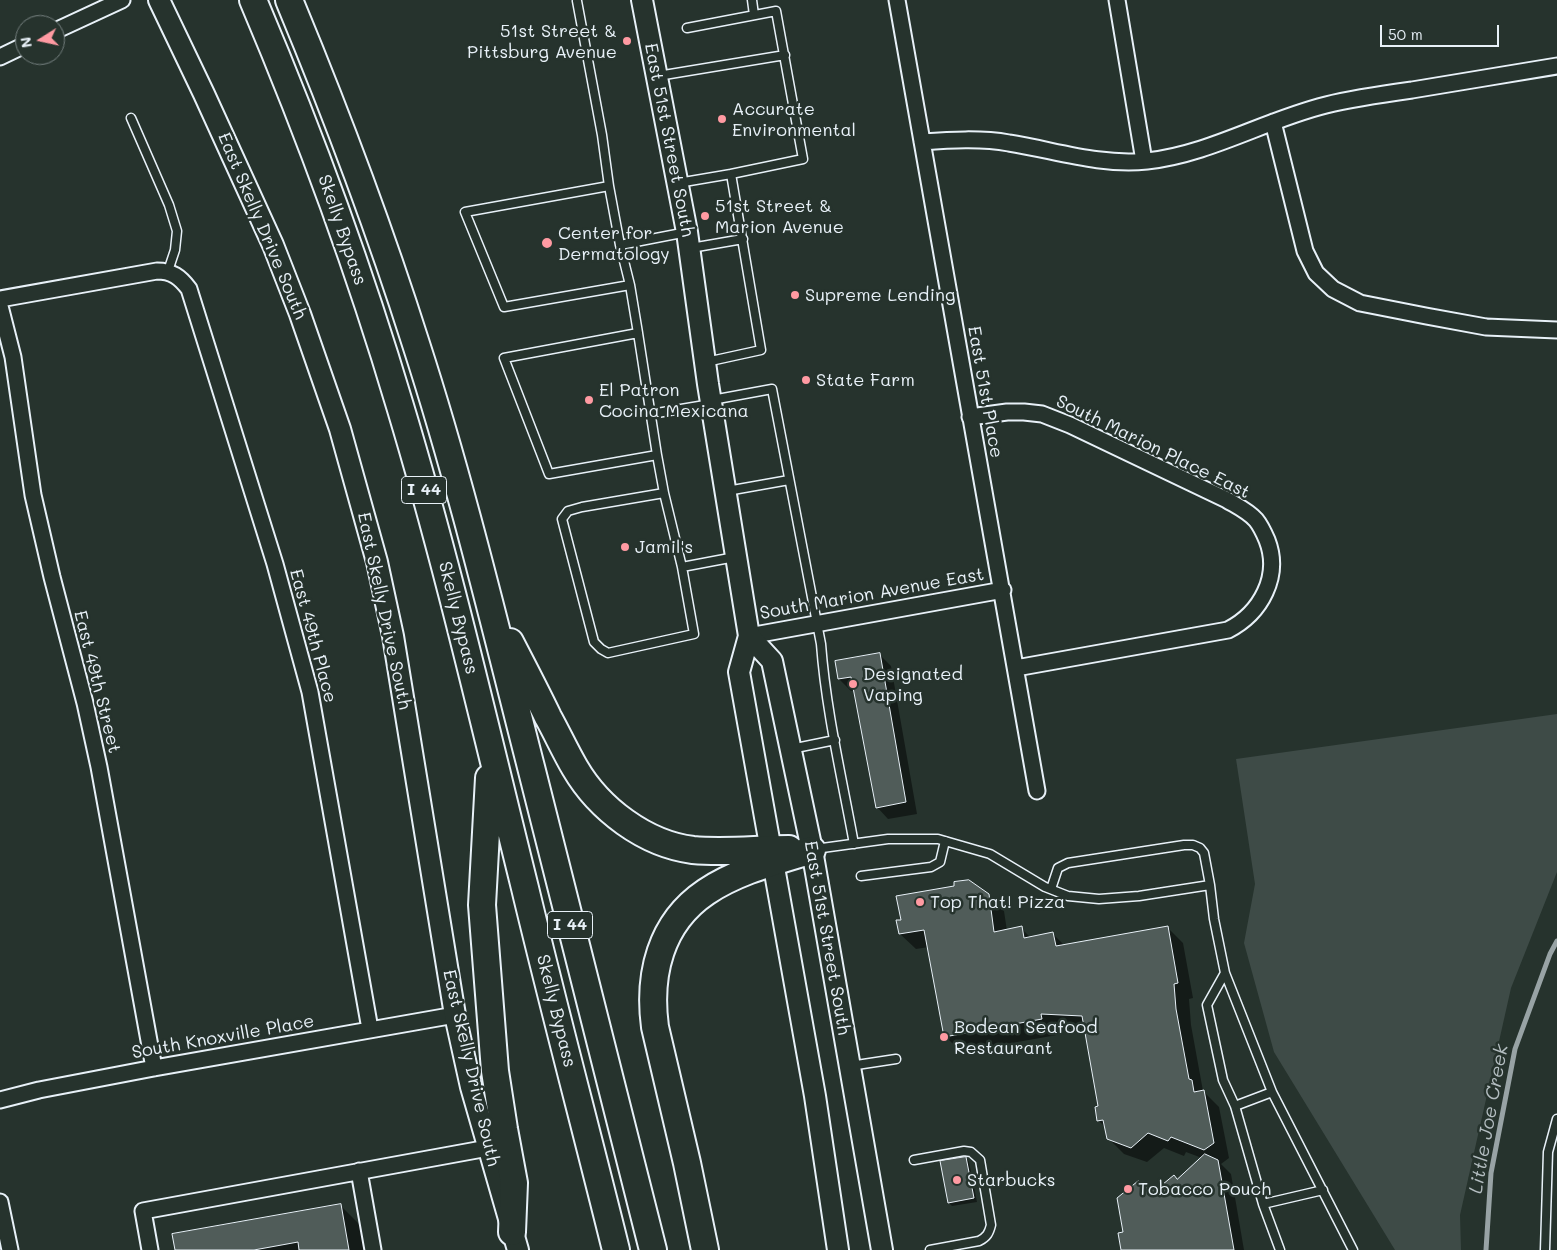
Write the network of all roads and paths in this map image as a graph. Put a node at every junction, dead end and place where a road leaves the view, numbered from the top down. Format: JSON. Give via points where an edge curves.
{"nodes":[{"id":1,"x":122,"y":0,"type":"edge"},
{"id":2,"x":159,"y":0,"type":"edge"},
{"id":3,"x":253,"y":0,"type":"edge"},
{"id":4,"x":289,"y":0,"type":"edge"},
{"id":5,"x":578,"y":0,"type":"edge"},
{"id":6,"x":642,"y":0,"type":"edge"},
{"id":7,"x":752,"y":0,"type":"edge"},
{"id":8,"x":897,"y":0,"type":"edge"},
{"id":9,"x":1117,"y":0,"type":"edge"},
{"id":10,"x":754,"y":15,"type":"junction"},
{"id":11,"x":65,"y":26,"type":"edge"},
{"id":12,"x":687,"y":28,"type":"dead end"},
{"id":13,"x":15,"y":50,"type":"edge"},
{"id":14,"x":784,"y":55,"type":"junction"},
{"id":15,"x":0,"y":57,"type":"edge"},
{"id":16,"x":1557,"y":66,"type":"edge"},
{"id":17,"x":658,"y":76,"type":"junction"},
{"id":18,"x":131,"y":118,"type":"dead end"},
{"id":19,"x":1273,"y":122,"type":"junction"},
{"id":20,"x":922,"y":142,"type":"junction"},
{"id":21,"x":1144,"y":161,"type":"junction"},
{"id":22,"x":731,"y":174,"type":"junction"},
{"id":23,"x":678,"y":183,"type":"junction"},
{"id":24,"x":609,"y":186,"type":"junction"},
{"id":25,"x":743,"y":239,"type":"junction"},
{"id":26,"x":688,"y":240,"type":"junction"},
{"id":27,"x":620,"y":244,"type":"junction"},
{"id":28,"x":168,"y":271,"type":"junction"},
{"id":29,"x":630,"y":285,"type":"junction"},
{"id":30,"x":0,"y":299,"type":"edge"},
{"id":31,"x":0,"y":306,"type":"edge"},
{"id":32,"x":1557,"y":330,"type":"edge"},
{"id":33,"x":638,"y":333,"type":"junction"},
{"id":34,"x":704,"y":362,"type":"junction"},
{"id":35,"x":711,"y":402,"type":"junction"},
{"id":36,"x":651,"y":414,"type":"junction"},
{"id":37,"x":970,"y":417,"type":"junction"},
{"id":38,"x":657,"y":455,"type":"junction"},
{"id":39,"x":789,"y":480,"type":"junction"},
{"id":40,"x":725,"y":492,"type":"junction"},
{"id":41,"x":664,"y":493,"type":"junction"},
{"id":42,"x":736,"y":557,"type":"junction"},
{"id":43,"x":682,"y":567,"type":"junction"},
{"id":44,"x":1003,"y":590,"type":"junction"},
{"id":45,"x":489,"y":600,"type":"junction"},
{"id":46,"x":816,"y":623,"type":"junction"},
{"id":47,"x":749,"y":636,"type":"junction"},
{"id":48,"x":1016,"y":668,"type":"junction"},
{"id":49,"x":835,"y":740,"type":"junction"},
{"id":50,"x":791,"y":749,"type":"junction"},
{"id":51,"x":491,"y":750,"type":"junction"},
{"id":52,"x":1037,"y":791,"type":"dead end"},
{"id":53,"x":945,"y":841,"type":"junction"},
{"id":54,"x":854,"y":844,"type":"junction"},
{"id":55,"x":812,"y":850,"type":"junction"},
{"id":56,"x":772,"y":856,"type":"junction"},
{"id":57,"x":861,"y":876,"type":"dead end"},
{"id":58,"x":1210,"y":885,"type":"junction"},
{"id":59,"x":1051,"y":889,"type":"junction"},
{"id":60,"x":1225,"y":973,"type":"junction"},
{"id":61,"x":455,"y":1015,"type":"junction"},
{"id":62,"x":370,"y":1030,"type":"junction"},
{"id":63,"x":896,"y":1058,"type":"dead end"},
{"id":64,"x":850,"y":1066,"type":"junction"},
{"id":65,"x":154,"y":1068,"type":"junction"},
{"id":66,"x":1272,"y":1092,"type":"junction"},
{"id":67,"x":0,"y":1100,"type":"edge"},
{"id":68,"x":1235,"y":1106,"type":"junction"},
{"id":69,"x":1557,"y":1119,"type":"edge"},
{"id":70,"x":488,"y":1148,"type":"junction"},
{"id":71,"x":914,"y":1160,"type":"dead end"},
{"id":72,"x":359,"y":1172,"type":"junction"},
{"id":73,"x":1324,"y":1190,"type":"junction"},
{"id":74,"x":0,"y":1202,"type":"edge"},
{"id":75,"x":1263,"y":1204,"type":"junction"},
{"id":76,"x":515,"y":1241,"type":"edge"},
{"id":77,"x":10,"y":1250,"type":"edge"},
{"id":78,"x":150,"y":1250,"type":"edge"},
{"id":79,"x":373,"y":1250,"type":"edge"},
{"id":80,"x":616,"y":1250,"type":"edge"},
{"id":81,"x":653,"y":1250,"type":"edge"},
{"id":82,"x":705,"y":1250,"type":"edge"},
{"id":83,"x":838,"y":1250,"type":"edge"},
{"id":84,"x":882,"y":1250,"type":"edge"},
{"id":85,"x":930,"y":1250,"type":"edge"},
{"id":86,"x":1280,"y":1250,"type":"edge"},
{"id":87,"x":1353,"y":1250,"type":"edge"},
{"id":88,"x":1545,"y":1250,"type":"edge"}],
"edges":[{"from":1,"to":11,"type":"street"},
{"from":2,"to":61,"type":"main road","name":"East Skelly Drive South","via":[[273,245],[343,438],[377,562],[393,636]]},
{"from":3,"to":51,"type":"highway","name":"Skelly Bypass","number":"I 44","via":[[320,166],[401,407]]},
{"from":4,"to":45,"type":"highway","name":"Skelly Bypass","number":"I 44","via":[[336,115],[405,310],[448,448]]},
{"from":5,"to":24,"type":"lane"},
{"from":6,"to":17,"type":"main road","name":"East 51st Street South"},
{"from":7,"to":10,"type":"lane"},
{"from":8,"to":20,"type":"street","name":"East 51st Place"},
{"from":9,"to":21,"type":"street"},
{"from":10,"to":12,"type":"lane"},
{"from":10,"to":14,"type":"lane","via":[[776,11]]},
{"from":13,"to":15,"type":"street"},
{"from":14,"to":17,"type":"lane"},
{"from":14,"to":22,"type":"lane","via":[[803,159]]},
{"from":16,"to":19,"type":"street","via":[[1326,105]]},
{"from":17,"to":23,"type":"main road","name":"East 51st Street South"},
{"from":18,"to":28,"type":"lane","via":[[177,231]]},
{"from":19,"to":21,"type":"street","via":[[1185,154]]},
{"from":19,"to":32,"type":"street","via":[[1305,251],[1316,273],[1333,289],[1360,303],[1486,327]]},
{"from":20,"to":21,"type":"street","via":[[1007,142],[1081,157]]},
{"from":20,"to":37,"type":"street","name":"East 51st Place"},
{"from":22,"to":23,"type":"lane"},
{"from":22,"to":25,"type":"lane"},
{"from":23,"to":26,"type":"main road","name":"East 51st Street South"},
{"from":24,"to":27,"type":"lane"},
{"from":24,"to":29,"type":"lane","via":[[465,212],[504,307]]},
{"from":25,"to":26,"type":"lane"},
{"from":25,"to":34,"type":"lane","via":[[761,350]]},
{"from":26,"to":27,"type":"lane"},
{"from":26,"to":34,"type":"main road","name":"East 51st Street South"},
{"from":27,"to":29,"type":"lane"},
{"from":28,"to":30,"type":"street"},
{"from":28,"to":62,"type":"street","name":"East 49th Place","via":[[181,278],[189,289],[296,638],[320,744]]},
{"from":29,"to":33,"type":"lane"},
{"from":31,"to":65,"type":"street","name":"East 49th Street","via":[[13,356],[33,495],[99,767]]},
{"from":33,"to":36,"type":"lane"},
{"from":33,"to":38,"type":"lane","via":[[504,358],[549,474]]},
{"from":34,"to":35,"type":"main road","name":"East 51st Street South"},
{"from":35,"to":36,"type":"lane"},
{"from":35,"to":39,"type":"lane","via":[[772,389]]},
{"from":35,"to":40,"type":"main road","name":"East 51st Street South"},
{"from":36,"to":38,"type":"lane"},
{"from":37,"to":44,"type":"street","name":"East 51st Place"},
{"from":37,"to":48,"type":"street","name":"South Marion Place East","via":[[1024,412],[1042,414],[1070,425],[1244,510],[1256,520],[1270,549],[1269,582],[1264,596],[1250,615],[1228,630]]},
{"from":38,"to":41,"type":"lane"},
{"from":39,"to":40,"type":"lane"},
{"from":39,"to":46,"type":"lane"},
{"from":40,"to":42,"type":"main road","name":"East 51st Street South"},
{"from":41,"to":43,"type":"lane"},
{"from":41,"to":43,"type":"lane","via":[[582,507],[568,511],[562,519],[594,642],[608,653],[694,634]]},
{"from":42,"to":43,"type":"lane"},
{"from":42,"to":47,"type":"main road","name":"East 51st Street South"},
{"from":44,"to":46,"type":"street","name":"South Marion Avenue East"},
{"from":44,"to":48,"type":"street","name":"East 51st Place"},
{"from":45,"to":56,"type":"highway","via":[[575,768],[614,814],[642,833],[685,848]]},
{"from":45,"to":81,"type":"highway","name":"Skelly Bypass","number":"I 44"},
{"from":46,"to":47,"type":"street","name":"South Marion Avenue East"},
{"from":46,"to":49,"type":"lane"},
{"from":47,"to":50,"type":"main road","name":"East 51st Street South","via":[[772,661]]},
{"from":47,"to":56,"type":"main road","name":"East 51st Street South","via":[[739,672]]},
{"from":48,"to":52,"type":"street","name":"East 51st Place"},
{"from":49,"to":50,"type":"lane"},
{"from":49,"to":54,"type":"lane"},
{"from":50,"to":55,"type":"main road","name":"East 51st Street South"},
{"from":51,"to":76,"type":"highway","via":[[482,905],[495,1071],[514,1183]]},
{"from":51,"to":80,"type":"highway","name":"Skelly Bypass","number":"I 44"},
{"from":53,"to":54,"type":"lane","via":[[888,839]]},
{"from":53,"to":57,"type":"lane","via":[[940,862],[930,867]]},
{"from":53,"to":59,"type":"lane","via":[[990,854]]},
{"from":54,"to":55,"type":"lane"},
{"from":55,"to":56,"type":"highway"},
{"from":55,"to":64,"type":"main road","name":"East 51st Street South"},
{"from":56,"to":82,"type":"highway","via":[[705,892],[687,909],[669,930],[654,978],[652,1004],[655,1027]]},
{"from":56,"to":83,"type":"main road","name":"East 51st Street South","via":[[815,1096]]},
{"from":58,"to":59,"type":"lane","via":[[1099,900],[1068,896]]},
{"from":58,"to":59,"type":"lane","via":[[1204,853],[1193,845],[1184,845],[1068,863],[1058,868]]},
{"from":58,"to":60,"type":"lane"},
{"from":60,"to":66,"type":"lane"},
{"from":60,"to":68,"type":"lane","via":[[1207,1005],[1223,1080]]},
{"from":61,"to":62,"type":"street","name":"South Knoxville Place"},
{"from":61,"to":70,"type":"main road","name":"East Skelly Drive South"},
{"from":62,"to":65,"type":"street","name":"South Knoxville Place"},
{"from":63,"to":64,"type":"lane"},
{"from":64,"to":84,"type":"main road","name":"East 51st Street South"},
{"from":65,"to":67,"type":"street","name":"South Knoxville Place"},
{"from":66,"to":68,"type":"lane"},
{"from":66,"to":73,"type":"lane"},
{"from":68,"to":75,"type":"lane"},
{"from":69,"to":88,"type":"lane","via":[[1548,1152]]},
{"from":70,"to":72,"type":"street"},
{"from":70,"to":76,"type":"main road","name":"East Skelly Drive South"},
{"from":71,"to":85,"type":"lane","via":[[964,1151],[971,1152],[980,1160],[991,1225],[989,1233],[979,1241]]},
{"from":72,"to":78,"type":"street","via":[[143,1211]]},
{"from":72,"to":79,"type":"street"},
{"from":73,"to":75,"type":"lane"},
{"from":73,"to":87,"type":"lane"},
{"from":74,"to":77,"type":"street"},
{"from":75,"to":86,"type":"lane"}]}
